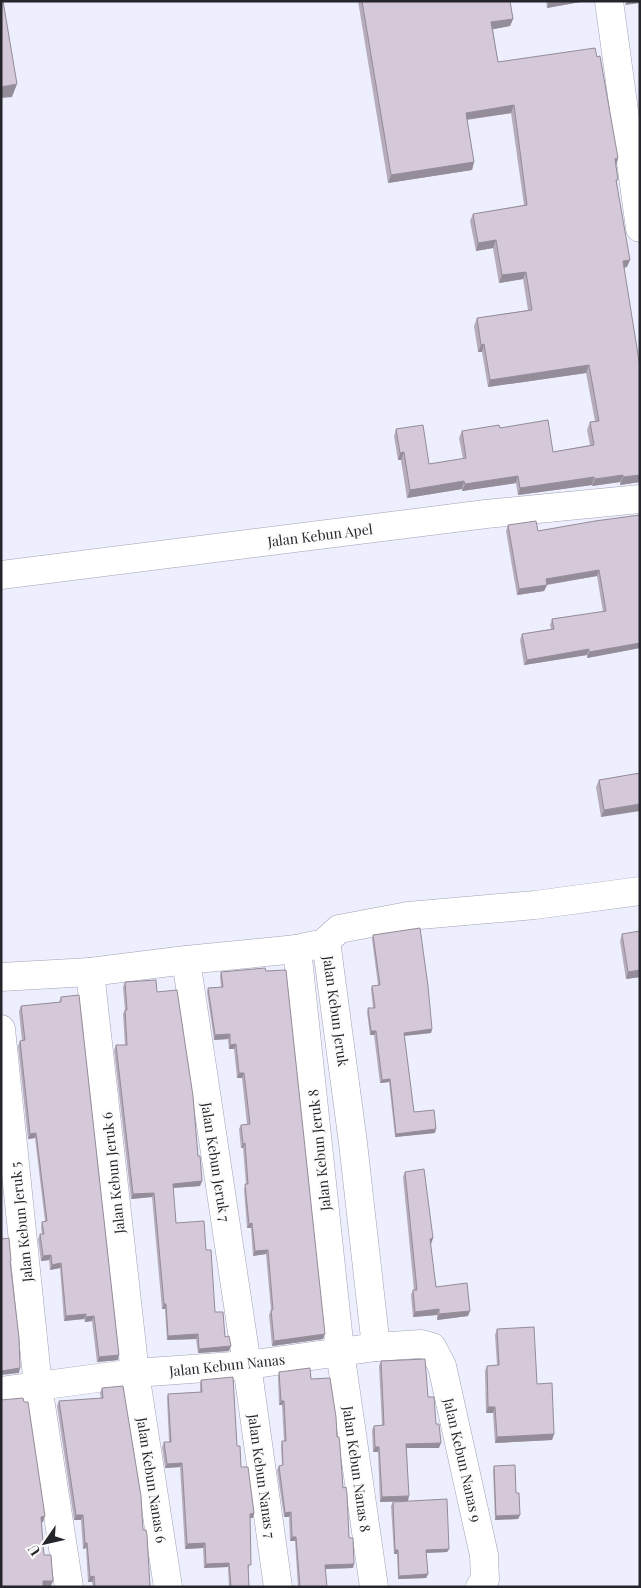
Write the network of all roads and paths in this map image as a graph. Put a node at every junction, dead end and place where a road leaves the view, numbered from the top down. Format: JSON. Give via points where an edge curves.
{"nodes":[{"id":1,"x":608,"y":1,"type":"edge"},
{"id":2,"x":640,"y":228,"type":"edge"},
{"id":3,"x":640,"y":499,"type":"edge"},
{"id":4,"x":1,"y":575,"type":"edge"},
{"id":5,"x":640,"y":891,"type":"edge"},
{"id":6,"x":326,"y":941,"type":"junction"},
{"id":7,"x":297,"y":949,"type":"junction"},
{"id":8,"x":186,"y":960,"type":"junction"},
{"id":9,"x":90,"y":972,"type":"junction"},
{"id":10,"x":1,"y":977,"type":"edge"},
{"id":11,"x":1,"y":1029,"type":"edge"},
{"id":12,"x":376,"y":1347,"type":"junction"},
{"id":13,"x":340,"y":1352,"type":"junction"},
{"id":14,"x":247,"y":1365,"type":"junction"},
{"id":15,"x":442,"y":1366,"type":"joint"},
{"id":16,"x":135,"y":1373,"type":"junction"},
{"id":17,"x":38,"y":1386,"type":"junction"},
{"id":18,"x":1,"y":1391,"type":"edge"},
{"id":19,"x":69,"y":1587,"type":"edge"},
{"id":20,"x":168,"y":1587,"type":"edge"},
{"id":21,"x":278,"y":1587,"type":"edge"},
{"id":22,"x":374,"y":1587,"type":"edge"},
{"id":23,"x":480,"y":1587,"type":"edge"}],
"edges":[{"from":1,"to":2,"type":"street"},
{"from":3,"to":4,"type":"street","name":"Jalan Kebun Apel","via":[[476,515]]},
{"from":5,"to":6,"type":"street","via":[[535,905],[408,916],[339,929]]},
{"from":6,"to":7,"type":"street","name":"Jalan Kebun Jeruk"},
{"from":6,"to":12,"type":"street","name":"Jalan Kebun Jeruk"},
{"from":7,"to":8,"type":"street","name":"Jalan Kebun Jeruk"},
{"from":7,"to":13,"type":"street","name":"Jalan Kebun Jeruk 8"},
{"from":8,"to":9,"type":"street","name":"Jalan Kebun Jeruk"},
{"from":8,"to":14,"type":"street","name":"Jalan Kebun Jeruk 7"},
{"from":9,"to":10,"type":"street","name":"Jalan Kebun Jeruk"},
{"from":9,"to":16,"type":"street","name":"Jalan Kebun Jeruk 6"},
{"from":11,"to":17,"type":"street","name":"Jalan Kebun Jeruk 5"},
{"from":12,"to":13,"type":"street","name":"Jalan Kebun Nanas"},
{"from":12,"to":15,"type":"street","name":"Jalan Kebun Nanas","via":[[421,1344],[432,1347]]},
{"from":13,"to":14,"type":"street","name":"Jalan Kebun Nanas"},
{"from":13,"to":22,"type":"street","name":"Jalan Kebun Nanas 8"},
{"from":14,"to":16,"type":"street","name":"Jalan Kebun Nanas"},
{"from":14,"to":21,"type":"street","name":"Jalan Kebun Nanas 7"},
{"from":15,"to":23,"type":"street","name":"Jalan Kebun Nanas 9","via":[[484,1555],[485,1580]]},
{"from":16,"to":17,"type":"street","name":"Jalan Kebun Nanas"},
{"from":16,"to":20,"type":"street","name":"Jalan Kebun Nanas 6"},
{"from":17,"to":18,"type":"street","name":"Jalan Kebun Nanas"},
{"from":17,"to":19,"type":"street","name":"Jalan Kebun Jeruk 5"}]}
